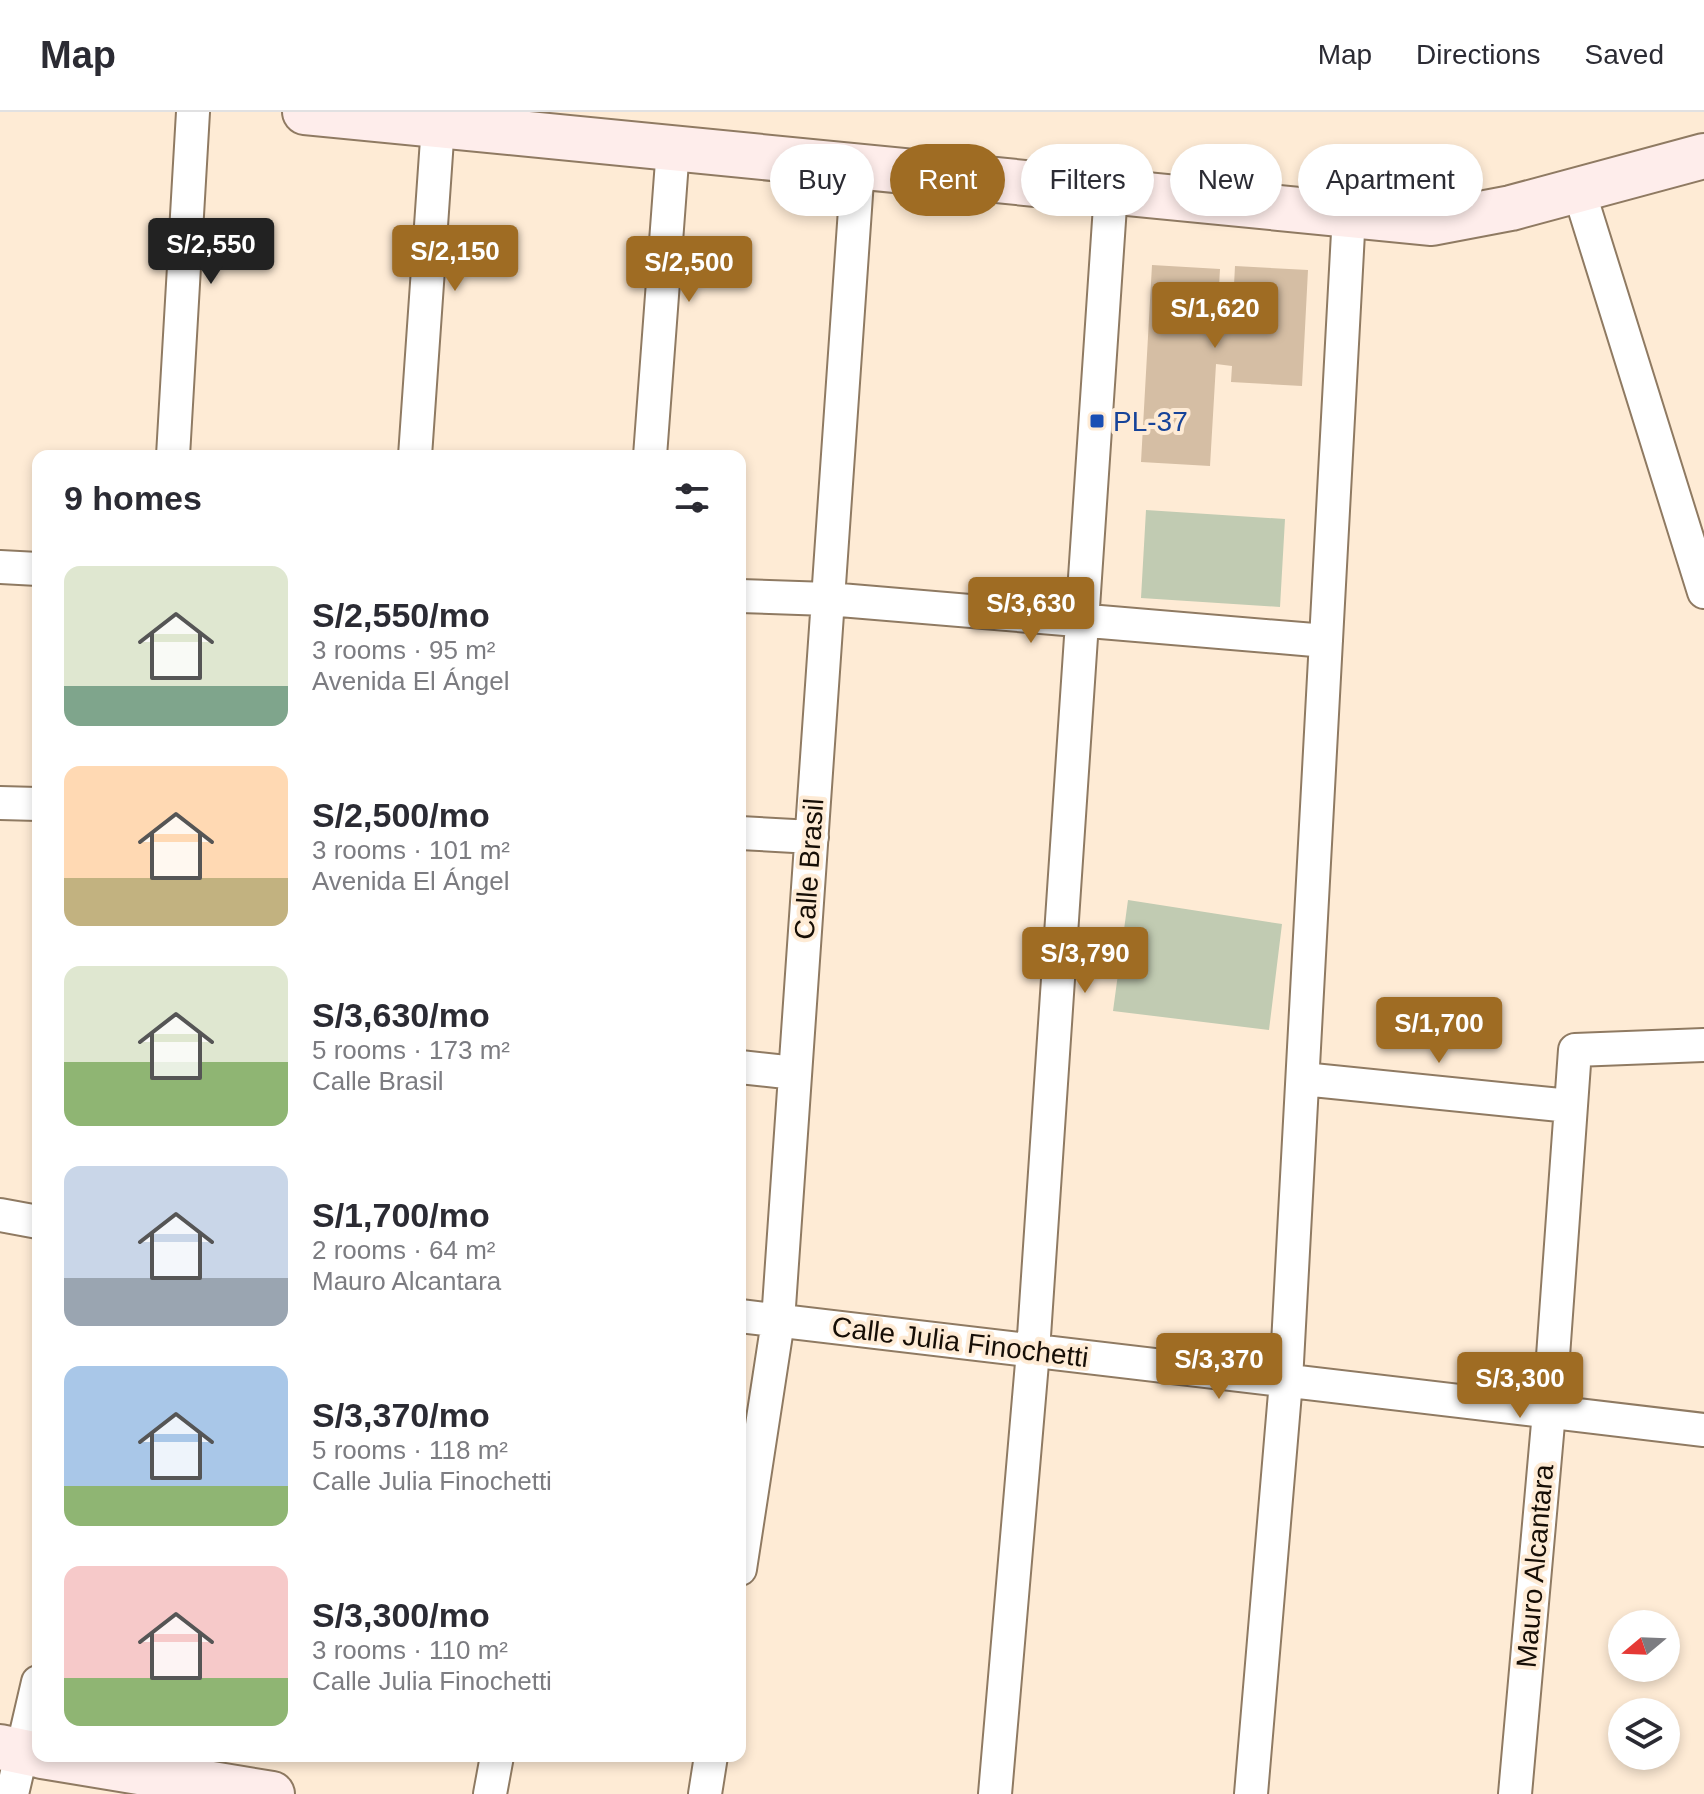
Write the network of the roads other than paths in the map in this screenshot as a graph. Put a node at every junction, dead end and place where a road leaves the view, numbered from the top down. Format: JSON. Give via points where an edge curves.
{"nodes":[{"id":1,"x":193,"y":112,"type":"edge"},
{"id":2,"x":305,"y":112,"type":"edge"},
{"id":3,"x":438,"y":125,"type":"junction"},
{"id":4,"x":673,"y":148,"type":"junction"},
{"id":5,"x":1704,"y":156,"type":"edge"},
{"id":6,"x":770,"y":157,"type":"edge"},
{"id":7,"x":874,"y":168,"type":"edge"},
{"id":8,"x":1021,"y":182,"type":"edge"},
{"id":9,"x":1579,"y":191,"type":"junction"},
{"id":10,"x":1154,"y":195,"type":"edge"},
{"id":11,"x":1298,"y":209,"type":"edge"},
{"id":12,"x":1483,"y":213,"type":"edge"},
{"id":13,"x":855,"y":216,"type":"edge"},
{"id":14,"x":1109,"y":216,"type":"edge"},
{"id":15,"x":1349,"y":216,"type":"edge"},
{"id":16,"x":1367,"y":216,"type":"edge"},
{"id":17,"x":1469,"y":216,"type":"edge"},
{"id":18,"x":173,"y":450,"type":"edge"},
{"id":19,"x":415,"y":450,"type":"edge"},
{"id":20,"x":650,"y":450,"type":"edge"},
{"id":21,"x":1698,"y":549,"type":"edge"},
{"id":22,"x":0,"y":567,"type":"edge"},
{"id":23,"x":32,"y":569,"type":"edge"},
{"id":24,"x":1704,"y":592,"type":"edge"},
{"id":25,"x":746,"y":596,"type":"edge"},
{"id":26,"x":828,"y":599,"type":"junction"},
{"id":27,"x":1082,"y":621,"type":"junction"},
{"id":28,"x":1326,"y":641,"type":"junction"},
{"id":29,"x":0,"y":803,"type":"edge"},
{"id":30,"x":32,"y":804,"type":"edge"},
{"id":31,"x":746,"y":833,"type":"edge"},
{"id":32,"x":812,"y":837,"type":"junction"},
{"id":33,"x":1704,"y":1045,"type":"edge"},
{"id":34,"x":746,"y":1068,"type":"edge"},
{"id":35,"x":795,"y":1073,"type":"junction"},
{"id":36,"x":1303,"y":1079,"type":"junction"},
{"id":37,"x":1570,"y":1106,"type":"junction"},
{"id":38,"x":0,"y":1215,"type":"edge"},
{"id":39,"x":32,"y":1221,"type":"edge"},
{"id":40,"x":746,"y":1317,"type":"edge"},
{"id":41,"x":778,"y":1321,"type":"junction"},
{"id":42,"x":1033,"y":1351,"type":"junction"},
{"id":43,"x":1286,"y":1381,"type":"junction"},
{"id":44,"x":1549,"y":1412,"type":"junction"},
{"id":45,"x":1704,"y":1430,"type":"edge"},
{"id":46,"x":746,"y":1530,"type":"edge"},
{"id":47,"x":32,"y":1714,"type":"edge"},
{"id":48,"x":23,"y":1761,"type":"edge"},
{"id":49,"x":496,"y":1762,"type":"edge"},
{"id":50,"x":710,"y":1762,"type":"edge"},
{"id":51,"x":272,"y":1794,"type":"edge"},
{"id":52,"x":490,"y":1794,"type":"edge"},
{"id":53,"x":705,"y":1794,"type":"edge"},
{"id":54,"x":995,"y":1794,"type":"edge"},
{"id":55,"x":1251,"y":1794,"type":"edge"},
{"id":56,"x":1515,"y":1794,"type":"edge"}],
"edges":[{"from":1,"to":18,"type":"street"},
{"from":2,"to":3,"type":"street"},
{"from":3,"to":4,"type":"street"},
{"from":3,"to":19,"type":"street"},
{"from":4,"to":6,"type":"street"},
{"from":4,"to":20,"type":"street"},
{"from":5,"to":9,"type":"street"},
{"from":7,"to":8,"type":"street"},
{"from":9,"to":12,"type":"street"},
{"from":9,"to":21,"type":"street"},
{"from":10,"to":11,"type":"street"},
{"from":13,"to":26,"type":"street","name":"Calle Brasil"},
{"from":14,"to":27,"type":"street"},
{"from":15,"to":28,"type":"street"},
{"from":16,"to":17,"type":"street","via":[[1432,223]]},
{"from":21,"to":24,"type":"street"},
{"from":22,"to":23,"type":"street"},
{"from":25,"to":26,"type":"street"},
{"from":26,"to":27,"type":"street"},
{"from":26,"to":32,"type":"street","name":"Calle Brasil"},
{"from":27,"to":28,"type":"street"},
{"from":27,"to":42,"type":"street"},
{"from":28,"to":36,"type":"street"},
{"from":29,"to":30,"type":"street"},
{"from":31,"to":32,"type":"street"},
{"from":32,"to":35,"type":"street","name":"Calle Brasil"},
{"from":33,"to":37,"type":"street","name":"Mauro Alcantara","via":[[1575,1050]]},
{"from":34,"to":35,"type":"street"},
{"from":35,"to":41,"type":"street","name":"Calle Brasil"},
{"from":36,"to":37,"type":"street"},
{"from":36,"to":43,"type":"street"},
{"from":37,"to":44,"type":"street","name":"Mauro Alcantara"},
{"from":38,"to":39,"type":"street"},
{"from":40,"to":41,"type":"street","name":"Calle Julia Finochetti"},
{"from":41,"to":42,"type":"street","name":"Calle Julia Finochetti"},
{"from":41,"to":46,"type":"street","name":"Calle Brasil"},
{"from":42,"to":43,"type":"street","name":"Calle Julia Finochetti"},
{"from":42,"to":54,"type":"street"},
{"from":43,"to":44,"type":"street","name":"Calle Julia Finochetti"},
{"from":43,"to":55,"type":"street"},
{"from":44,"to":45,"type":"street","name":"Calle Julia Finochetti"},
{"from":44,"to":56,"type":"street","name":"Mauro Alcantara"},
{"from":47,"to":48,"type":"street"},
{"from":48,"to":51,"type":"street"},
{"from":49,"to":52,"type":"street"},
{"from":50,"to":53,"type":"street"}]}
